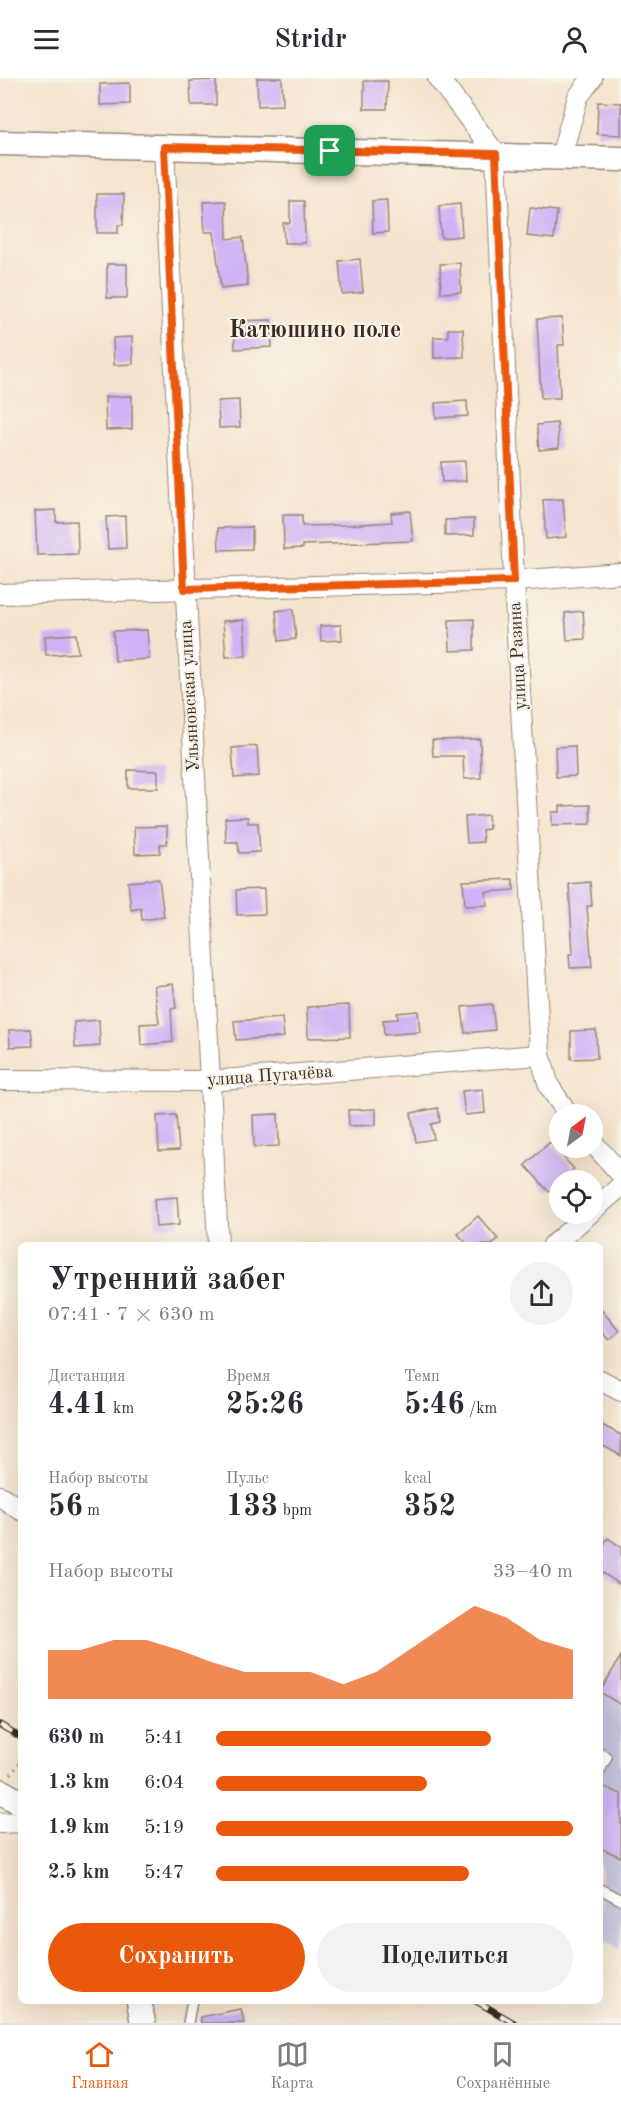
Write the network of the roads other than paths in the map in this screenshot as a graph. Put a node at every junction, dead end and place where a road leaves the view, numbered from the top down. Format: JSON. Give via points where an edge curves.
{"nodes":[{"id":1,"x":438,"y":78,"type":"edge"},
{"id":2,"x":592,"y":78,"type":"edge"},
{"id":3,"x":0,"y":143,"type":"edge"},
{"id":4,"x":164,"y":147,"type":"junction"},
{"id":5,"x":496,"y":154,"type":"junction"},
{"id":6,"x":561,"y":156,"type":"junction"},
{"id":7,"x":621,"y":159,"type":"edge"},
{"id":8,"x":621,"y":573,"type":"edge"},
{"id":9,"x":514,"y":581,"type":"junction"},
{"id":10,"x":184,"y":589,"type":"junction"},
{"id":11,"x":0,"y":594,"type":"edge"},
{"id":12,"x":540,"y":1055,"type":"junction"},
{"id":13,"x":0,"y":1080,"type":"edge"},
{"id":14,"x":208,"y":1081,"type":"junction"},
{"id":15,"x":561,"y":1104,"type":"edge"},
{"id":16,"x":603,"y":1154,"type":"edge"},
{"id":17,"x":621,"y":1174,"type":"edge"},
{"id":18,"x":621,"y":1186,"type":"edge"},
{"id":19,"x":603,"y":1202,"type":"edge"},
{"id":20,"x":577,"y":1224,"type":"edge"},
{"id":21,"x":218,"y":1242,"type":"edge"},
{"id":22,"x":556,"y":1242,"type":"edge"},
{"id":23,"x":603,"y":1382,"type":"edge"},
{"id":24,"x":621,"y":1391,"type":"edge"},
{"id":25,"x":0,"y":1496,"type":"edge"},
{"id":26,"x":18,"y":1508,"type":"edge"},
{"id":27,"x":5,"y":1783,"type":"edge"},
{"id":28,"x":18,"y":1799,"type":"edge"},
{"id":29,"x":18,"y":1822,"type":"edge"},
{"id":30,"x":0,"y":1823,"type":"edge"},
{"id":31,"x":603,"y":1891,"type":"edge"},
{"id":32,"x":621,"y":1900,"type":"edge"},
{"id":33,"x":139,"y":2004,"type":"edge"},
{"id":34,"x":192,"y":2004,"type":"edge"},
{"id":35,"x":143,"y":2023,"type":"edge"},
{"id":36,"x":189,"y":2023,"type":"edge"}],
"edges":[{"from":1,"to":5,"type":"street"},
{"from":2,"to":6,"type":"street","via":[[579,97]]},
{"from":3,"to":4,"type":"street"},
{"from":4,"to":5,"type":"street"},
{"from":4,"to":10,"type":"street","name":"Ульяновская улица"},
{"from":5,"to":6,"type":"street"},
{"from":5,"to":9,"type":"street","name":"улица Разина"},
{"from":6,"to":7,"type":"street"},
{"from":8,"to":9,"type":"street"},
{"from":9,"to":10,"type":"street"},
{"from":9,"to":12,"type":"street","name":"улица Разина"},
{"from":10,"to":11,"type":"street"},
{"from":10,"to":14,"type":"street","name":"Ульяновская улица"},
{"from":12,"to":14,"type":"street","name":"улица Пугачёва"},
{"from":12,"to":15,"type":"street","name":"улица Разина","via":[[549,1086]]},
{"from":13,"to":14,"type":"street","name":"улица Пугачёва"},
{"from":14,"to":21,"type":"street","name":"Ульяновская улица"},
{"from":16,"to":17,"type":"street"},
{"from":18,"to":19,"type":"street"},
{"from":20,"to":22,"type":"street"},
{"from":23,"to":24,"type":"street"},
{"from":25,"to":26,"type":"street"},
{"from":27,"to":28,"type":"street"},
{"from":29,"to":30,"type":"street"},
{"from":31,"to":32,"type":"lane"},
{"from":33,"to":35,"type":"street"},
{"from":34,"to":36,"type":"lane"}]}
